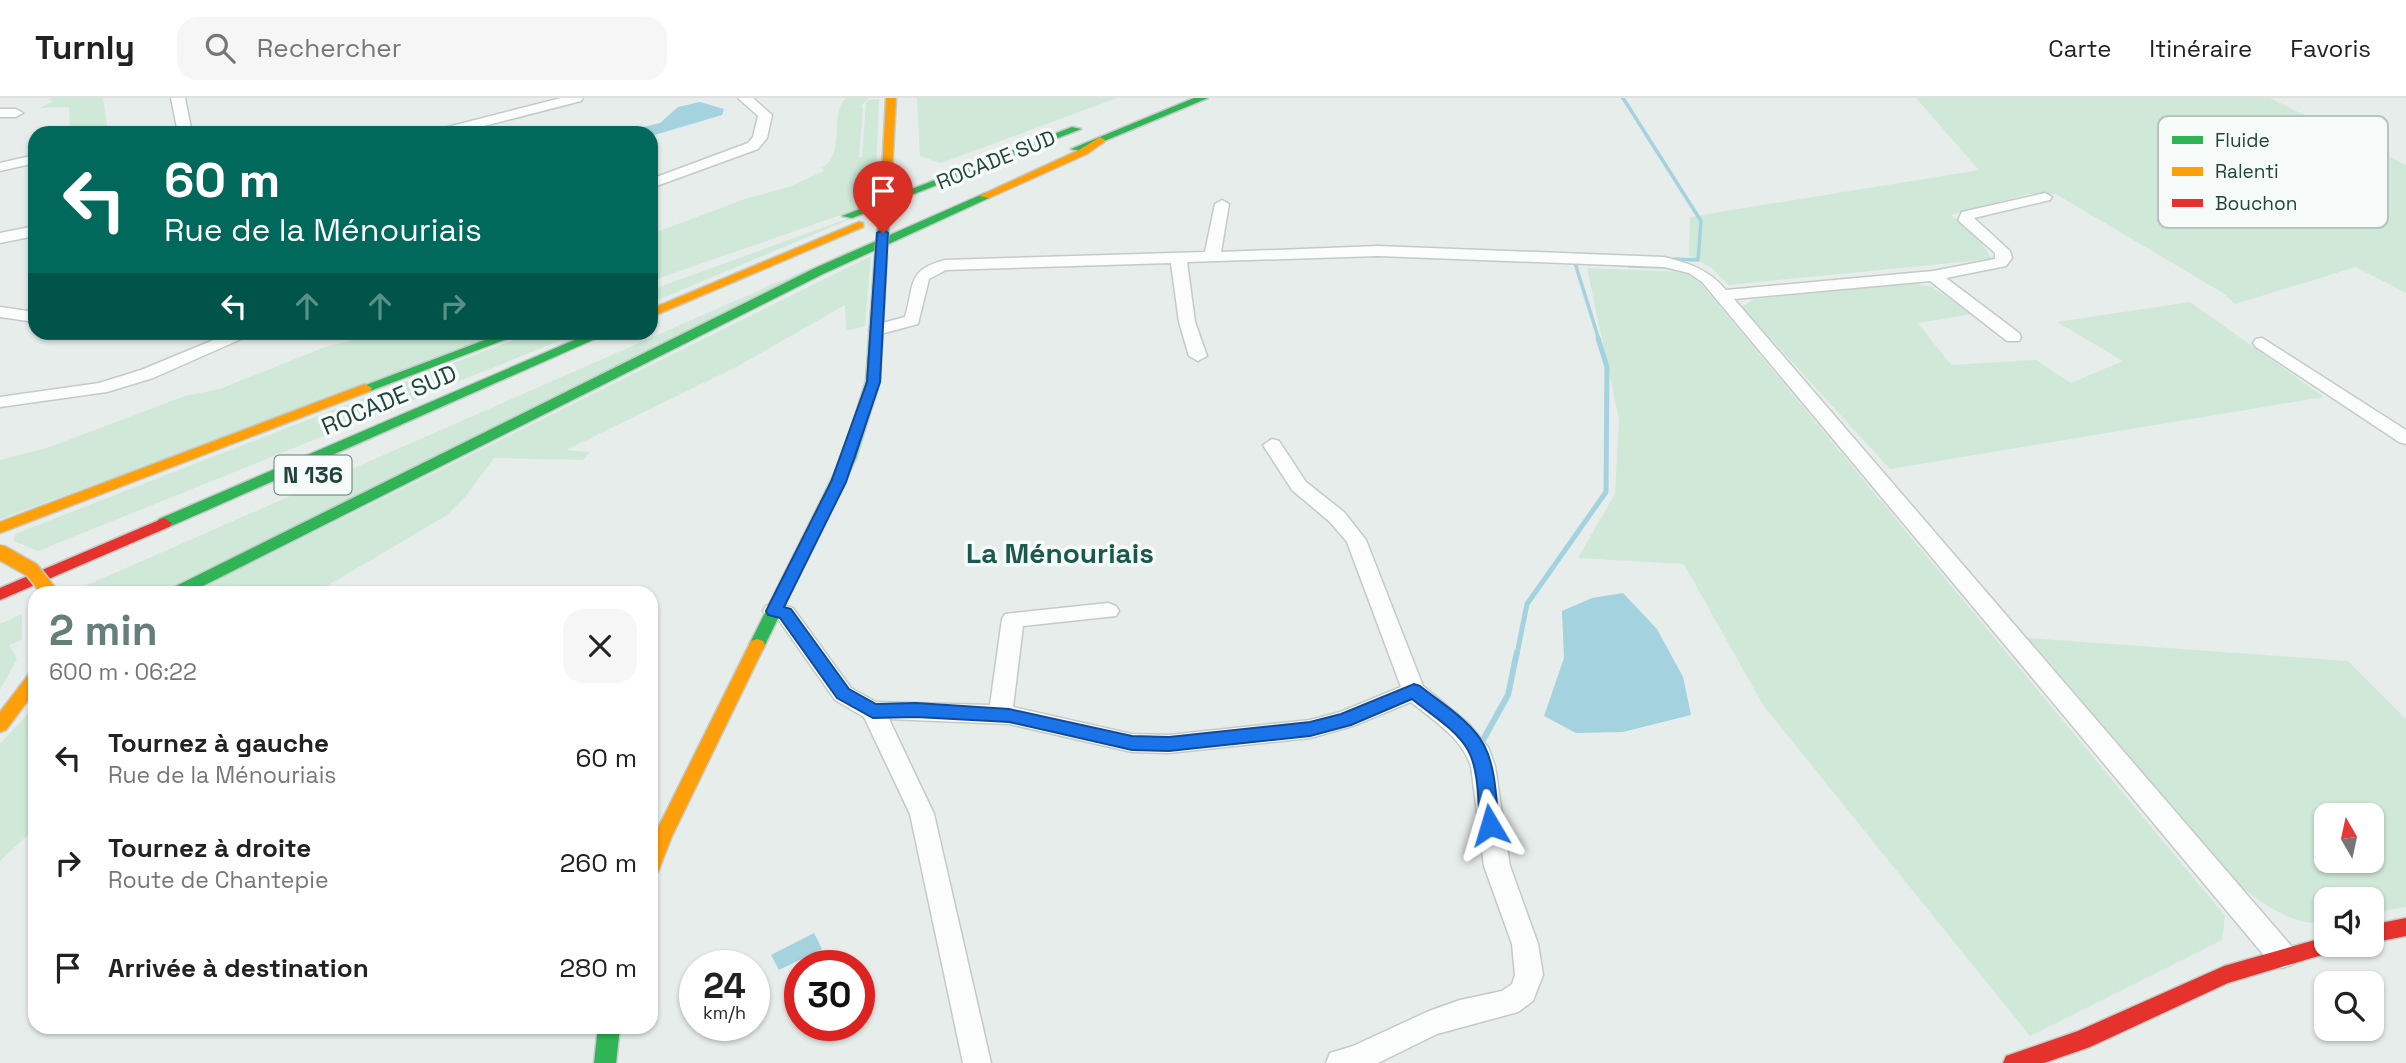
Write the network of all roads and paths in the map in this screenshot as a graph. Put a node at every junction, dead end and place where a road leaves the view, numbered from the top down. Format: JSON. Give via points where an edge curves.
{"nodes":[{"id":1,"x":178,"y":98,"type":"edge"},
{"id":2,"x":576,"y":98,"type":"edge"},
{"id":3,"x":745,"y":98,"type":"edge"},
{"id":4,"x":891,"y":98,"type":"edge"},
{"id":5,"x":1172,"y":98,"type":"edge"},
{"id":6,"x":1203,"y":98,"type":"edge"},
{"id":7,"x":0,"y":113,"type":"edge"},
{"id":8,"x":16,"y":113,"type":"dead end"},
{"id":9,"x":1132,"y":114,"type":"junction"},
{"id":10,"x":184,"y":126,"type":"edge"},
{"id":11,"x":468,"y":126,"type":"edge"},
{"id":12,"x":1100,"y":140,"type":"junction"},
{"id":13,"x":28,"y":161,"type":"edge"},
{"id":14,"x":0,"y":168,"type":"edge"},
{"id":15,"x":28,"y":168,"type":"edge"},
{"id":16,"x":658,"y":181,"type":"edge"},
{"id":17,"x":2045,"y":197,"type":"dead end"},
{"id":18,"x":1222,"y":204,"type":"dead end"},
{"id":19,"x":28,"y":232,"type":"edge"},
{"id":20,"x":792,"y":236,"type":"dead end"},
{"id":21,"x":0,"y":238,"type":"edge"},
{"id":22,"x":1212,"y":257,"type":"junction"},
{"id":23,"x":1178,"y":258,"type":"junction"},
{"id":24,"x":1933,"y":276,"type":"junction"},
{"id":25,"x":1721,"y":295,"type":"junction"},
{"id":26,"x":658,"y":310,"type":"edge"},
{"id":27,"x":0,"y":312,"type":"edge"},
{"id":28,"x":28,"y":318,"type":"edge"},
{"id":29,"x":658,"y":325,"type":"edge"},
{"id":30,"x":877,"y":330,"type":"junction"},
{"id":31,"x":2013,"y":337,"type":"dead end"},
{"id":32,"x":230,"y":340,"type":"edge"},
{"id":33,"x":497,"y":340,"type":"edge"},
{"id":34,"x":606,"y":340,"type":"edge"},
{"id":35,"x":607,"y":340,"type":"edge"},
{"id":36,"x":2262,"y":343,"type":"dead end"},
{"id":37,"x":1198,"y":356,"type":"dead end"},
{"id":38,"x":0,"y":402,"type":"edge"},
{"id":39,"x":377,"y":429,"type":"junction"},
{"id":40,"x":2406,"y":438,"type":"edge"},
{"id":41,"x":1272,"y":444,"type":"dead end"},
{"id":42,"x":146,"y":513,"type":"dead end"},
{"id":43,"x":0,"y":528,"type":"edge"},
{"id":44,"x":172,"y":537,"type":"dead end"},
{"id":45,"x":0,"y":552,"type":"edge"},
{"id":46,"x":36,"y":559,"type":"dead end"},
{"id":47,"x":0,"y":575,"type":"edge"},
{"id":48,"x":46,"y":586,"type":"edge"},
{"id":49,"x":190,"y":586,"type":"edge"},
{"id":50,"x":0,"y":594,"type":"edge"},
{"id":51,"x":774,"y":611,"type":"junction"},
{"id":52,"x":1108,"y":611,"type":"dead end"},
{"id":53,"x":28,"y":688,"type":"edge"},
{"id":54,"x":1414,"y":691,"type":"junction"},
{"id":55,"x":873,"y":711,"type":"junction"},
{"id":56,"x":1000,"y":715,"type":"junction"},
{"id":57,"x":0,"y":725,"type":"edge"},
{"id":58,"x":658,"y":848,"type":"edge"},
{"id":59,"x":2406,"y":927,"type":"edge"},
{"id":60,"x":2384,"y":931,"type":"edge"},
{"id":61,"x":2314,"y":949,"type":"edge"},
{"id":62,"x":2282,"y":956,"type":"junction"},
{"id":63,"x":608,"y":1034,"type":"edge"},
{"id":64,"x":605,"y":1063,"type":"edge"},
{"id":65,"x":977,"y":1063,"type":"edge"},
{"id":66,"x":1340,"y":1063,"type":"edge"},
{"id":67,"x":2014,"y":1063,"type":"edge"}],
"edges":[{"from":1,"to":10,"type":"street"},
{"from":2,"to":11,"type":"street"},
{"from":3,"to":16,"type":"street","via":[[765,115],[760,138],[753,146]]},
{"from":4,"to":30,"type":"main road","bridge":true},
{"from":5,"to":9,"type":"main road","name":"ROCADE SUD"},
{"from":6,"to":12,"type":"main road","name":"ROCADE SUD"},
{"from":7,"to":8,"type":"street"},
{"from":9,"to":20,"type":"main road","via":[[1071,131]]},
{"from":9,"to":26,"type":"main road","name":"ROCADE SUD"},
{"from":12,"to":29,"type":"main road","name":"ROCADE SUD"},
{"from":12,"to":49,"type":"main road","via":[[1083,152],[736,312]]},
{"from":13,"to":14,"type":"street"},
{"from":14,"to":15,"type":"street"},
{"from":17,"to":24,"type":"street","via":[[1967,215],[1966,220],[2004,258],[2000,263]]},
{"from":18,"to":22,"type":"street"},
{"from":19,"to":21,"type":"street"},
{"from":22,"to":23,"type":"street"},
{"from":22,"to":25,"type":"street","via":[[1378,251],[1664,262],[1695,270]]},
{"from":23,"to":30,"type":"street","via":[[931,268],[919,281],[912,320]]},
{"from":23,"to":37,"type":"street","via":[[1187,322]]},
{"from":24,"to":25,"type":"street"},
{"from":24,"to":31,"type":"street"},
{"from":25,"to":62,"type":"street"},
{"from":27,"to":28,"type":"street"},
{"from":30,"to":51,"type":"main road","via":[[873,382],[849,458]]},
{"from":32,"to":38,"type":"street","via":[[102,388]]},
{"from":33,"to":43,"type":"main road"},
{"from":34,"to":39,"type":"main road","name":"ROCADE SUD","number":"N 136"},
{"from":35,"to":44,"type":"main road","name":"ROCADE SUD","number":"N 136"},
{"from":36,"to":40,"type":"street"},
{"from":39,"to":42,"type":"main road","via":[[337,439]]},
{"from":39,"to":50,"type":"main road","name":"ROCADE SUD","number":"N 136"},
{"from":41,"to":54,"type":"street","via":[[1299,486],[1337,517],[1356,540]]},
{"from":45,"to":48,"type":"main road","bridge":true,"via":[[32,570]]},
{"from":46,"to":47,"type":"main road"},
{"from":51,"to":55,"type":"street","via":[[785,613],[843,694]]},
{"from":51,"to":58,"type":"main road"},
{"from":52,"to":56,"type":"street","via":[[1013,619]]},
{"from":53,"to":57,"type":"main road"},
{"from":54,"to":56,"type":"street","via":[[1345,720],[1310,729],[1169,744],[1132,743]]},
{"from":54,"to":66,"type":"street","via":[[1476,747],[1483,766],[1497,866],[1525,944],[1529,975],[1523,992],[1508,1003],[1429,1024]]},
{"from":55,"to":56,"type":"street"},
{"from":55,"to":65,"type":"street","via":[[922,814]]},
{"from":59,"to":60,"type":"main road"},
{"from":61,"to":62,"type":"main road"},
{"from":62,"to":67,"type":"main road","via":[[2194,986],[2080,1040]]},
{"from":63,"to":64,"type":"main road"}]}
